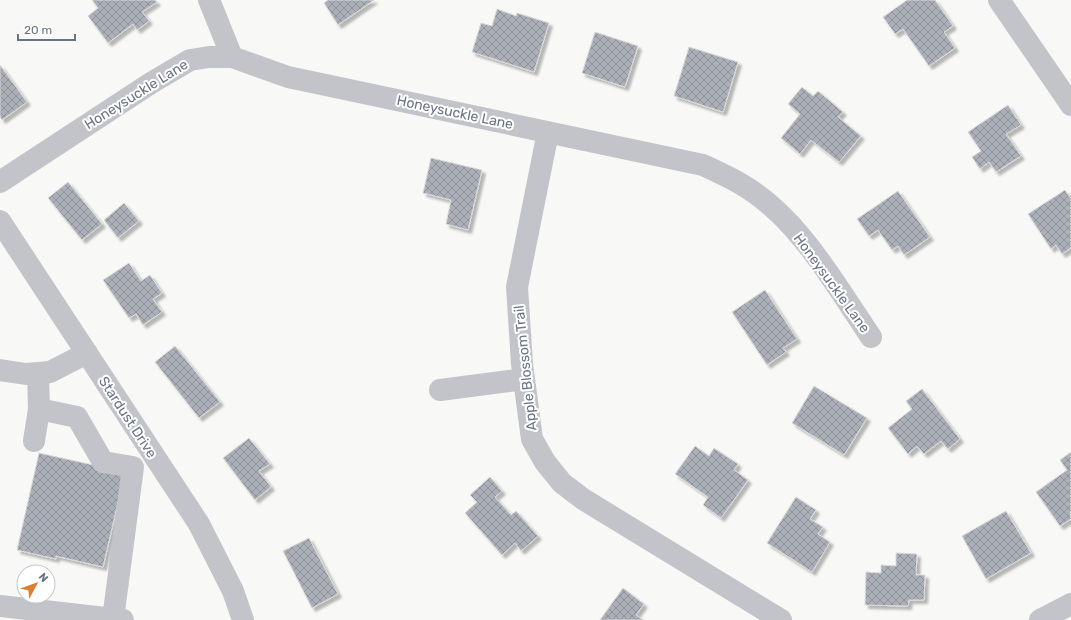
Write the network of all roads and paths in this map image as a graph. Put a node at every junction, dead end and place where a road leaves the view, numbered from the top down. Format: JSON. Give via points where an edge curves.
{"nodes":[{"id":1,"x":209,"y":0,"type":"edge"},
{"id":2,"x":1000,"y":0,"type":"edge"},
{"id":3,"x":232,"y":57,"type":"junction"},
{"id":4,"x":1071,"y":105,"type":"edge"},
{"id":5,"x":548,"y":132,"type":"junction"},
{"id":6,"x":0,"y":182,"type":"edge"},
{"id":7,"x":0,"y":221,"type":"edge"},
{"id":8,"x":871,"y":337,"type":"dead end"},
{"id":9,"x":87,"y":353,"type":"junction"},
{"id":10,"x":0,"y":370,"type":"edge"},
{"id":11,"x":38,"y":373,"type":"junction"},
{"id":12,"x":524,"y":379,"type":"junction"},
{"id":13,"x":440,"y":390,"type":"dead end"},
{"id":14,"x":39,"y":409,"type":"junction"},
{"id":15,"x":34,"y":441,"type":"dead end"},
{"id":16,"x":1071,"y":604,"type":"edge"},
{"id":17,"x":0,"y":606,"type":"edge"},
{"id":18,"x":118,"y":619,"type":"edge"},
{"id":19,"x":243,"y":620,"type":"edge"},
{"id":20,"x":781,"y":620,"type":"edge"},
{"id":21,"x":1040,"y":620,"type":"edge"}],
"edges":[{"from":1,"to":3,"type":"street"},
{"from":2,"to":4,"type":"street"},
{"from":3,"to":5,"type":"street","name":"Honeysuckle Lane","via":[[288,77]]},
{"from":3,"to":6,"type":"street","name":"Honeysuckle Lane","via":[[209,56],[190,60]]},
{"from":5,"to":8,"type":"street","name":"Honeysuckle Lane","via":[[703,165],[742,184],[770,205],[805,241]]},
{"from":5,"to":12,"type":"street","name":"Apple Blossom Trail","via":[[517,287]]},
{"from":7,"to":9,"type":"street","name":"Stardust Drive"},
{"from":9,"to":11,"type":"street","via":[[50,372]]},
{"from":9,"to":19,"type":"street","name":"Stardust Drive","via":[[199,524],[233,591]]},
{"from":10,"to":11,"type":"street"},
{"from":11,"to":14,"type":"street"},
{"from":12,"to":13,"type":"street"},
{"from":12,"to":20,"type":"street","name":"Apple Blossom Trail","via":[[532,439],[545,462],[562,483]]},
{"from":14,"to":15,"type":"street"},
{"from":14,"to":18,"type":"street","via":[[77,417],[103,462],[133,467]]},
{"from":16,"to":21,"type":"street"},
{"from":17,"to":18,"type":"street"}]}
